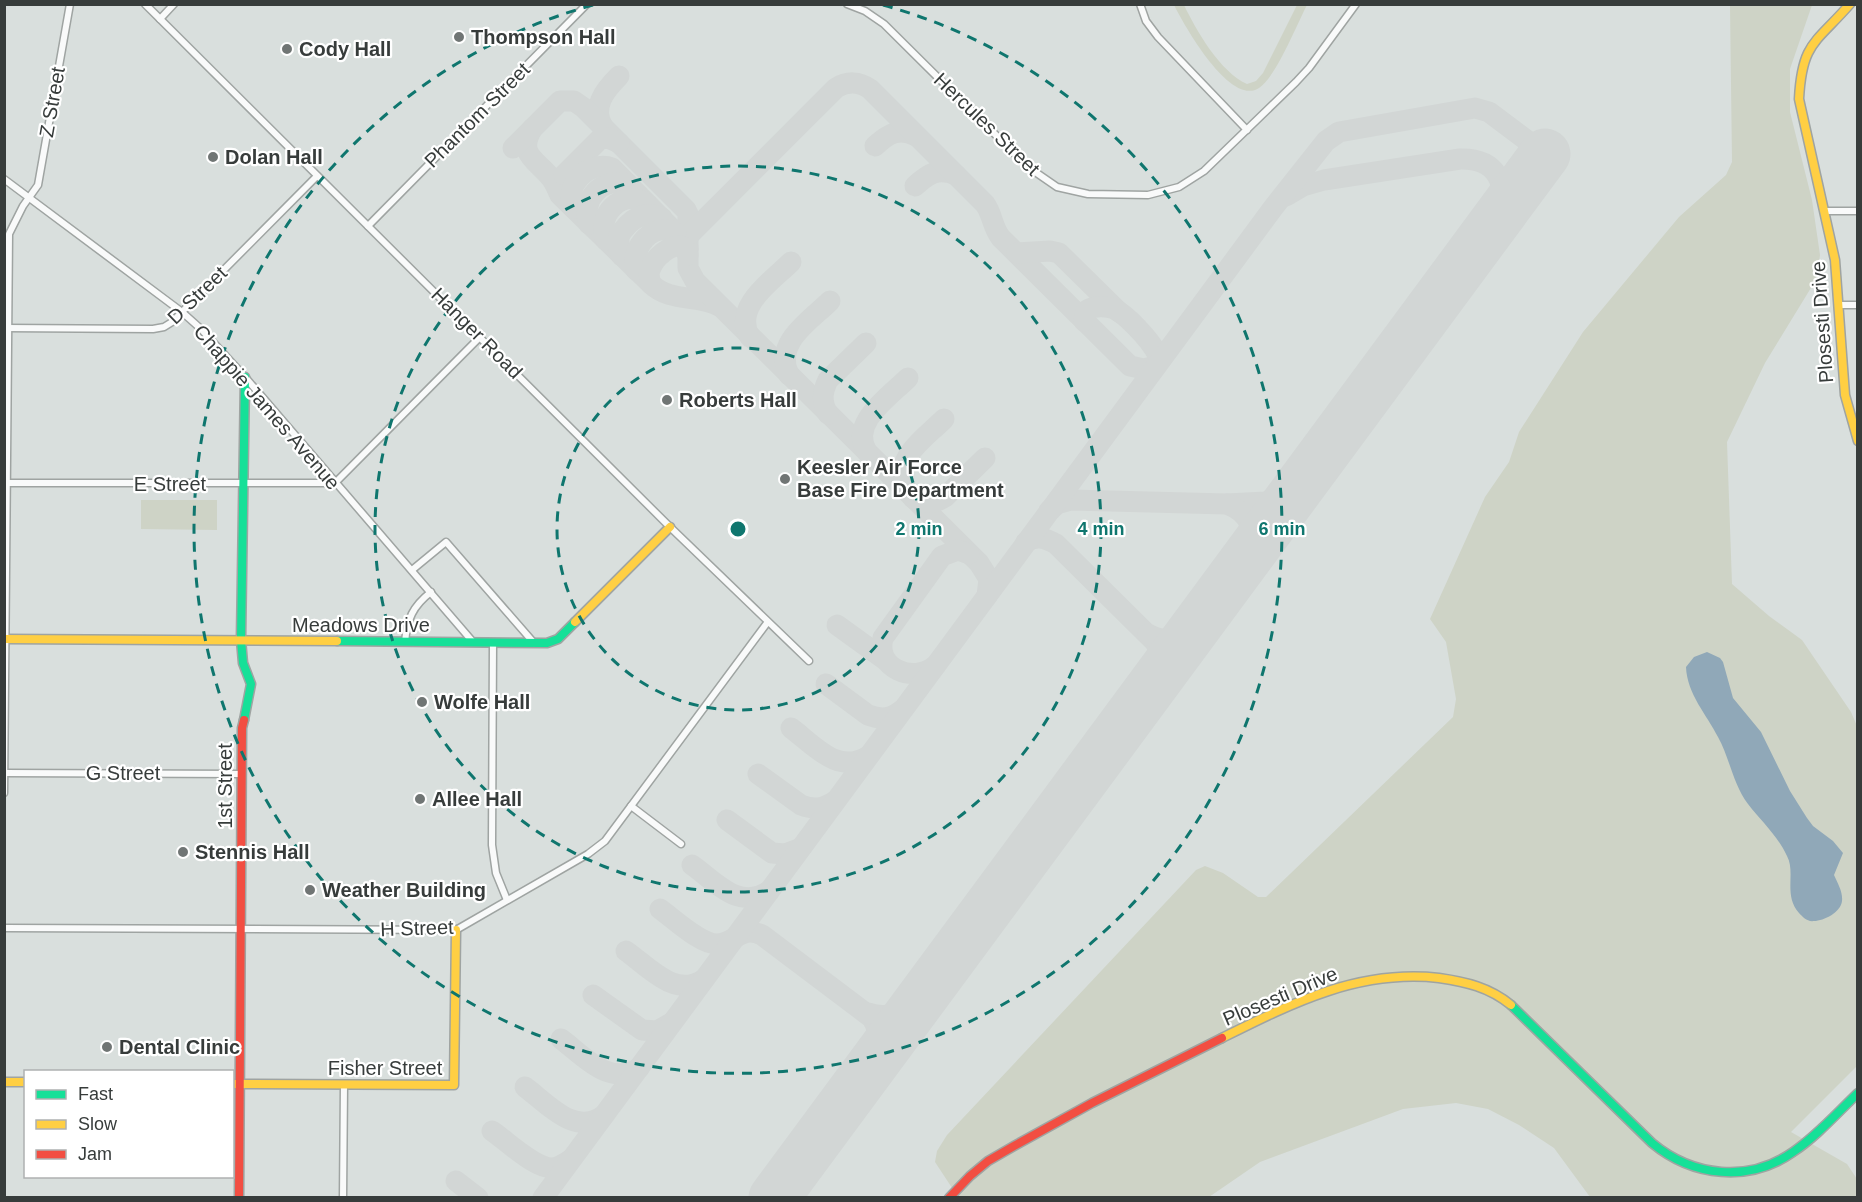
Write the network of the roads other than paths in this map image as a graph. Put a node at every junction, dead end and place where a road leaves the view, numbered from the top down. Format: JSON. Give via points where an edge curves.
{"nodes":[{"id":1,"x":70,"y":4,"type":"edge"},
{"id":2,"x":145,"y":4,"type":"edge"},
{"id":3,"x":174,"y":4,"type":"edge"},
{"id":4,"x":587,"y":4,"type":"edge"},
{"id":5,"x":847,"y":4,"type":"edge"},
{"id":6,"x":1140,"y":4,"type":"edge"},
{"id":7,"x":1356,"y":4,"type":"edge"},
{"id":8,"x":1850,"y":4,"type":"edge"},
{"id":9,"x":160,"y":19,"type":"junction"},
{"id":10,"x":1246,"y":130,"type":"junction"},
{"id":11,"x":318,"y":176,"type":"junction"},
{"id":12,"x":4,"y":179,"type":"edge"},
{"id":13,"x":29,"y":197,"type":"junction"},
{"id":14,"x":1825,"y":211,"type":"junction"},
{"id":15,"x":1857,"y":211,"type":"edge"},
{"id":16,"x":368,"y":226,"type":"junction"},
{"id":17,"x":1840,"y":305,"type":"junction"},
{"id":18,"x":1857,"y":305,"type":"edge"},
{"id":19,"x":182,"y":312,"type":"junction"},
{"id":20,"x":6,"y":328,"type":"edge"},
{"id":21,"x":480,"y":337,"type":"junction"},
{"id":22,"x":245,"y":377,"type":"junction"},
{"id":23,"x":1857,"y":441,"type":"edge"},
{"id":24,"x":6,"y":483,"type":"edge"},
{"id":25,"x":335,"y":483,"type":"junction"},
{"id":26,"x":243,"y":484,"type":"junction"},
{"id":27,"x":670,"y":527,"type":"junction"},
{"id":28,"x":412,"y":570,"type":"junction"},
{"id":29,"x":431,"y":592,"type":"junction"},
{"id":30,"x":767,"y":622,"type":"junction"},
{"id":31,"x":5,"y":639,"type":"edge"},
{"id":32,"x":241,"y":640,"type":"junction"},
{"id":33,"x":405,"y":642,"type":"junction"},
{"id":34,"x":473,"y":643,"type":"junction"},
{"id":35,"x":493,"y":643,"type":"junction"},
{"id":36,"x":534,"y":643,"type":"junction"},
{"id":37,"x":809,"y":661,"type":"dead end"},
{"id":38,"x":4,"y":772,"type":"edge"},
{"id":39,"x":242,"y":774,"type":"junction"},
{"id":40,"x":4,"y":793,"type":"edge"},
{"id":41,"x":631,"y":806,"type":"junction"},
{"id":42,"x":681,"y":844,"type":"dead end"},
{"id":43,"x":507,"y":900,"type":"junction"},
{"id":44,"x":4,"y":928,"type":"edge"},
{"id":45,"x":240,"y":928,"type":"junction"},
{"id":46,"x":456,"y":930,"type":"junction"},
{"id":47,"x":4,"y":1082,"type":"edge"},
{"id":48,"x":24,"y":1083,"type":"edge"},
{"id":49,"x":236,"y":1084,"type":"edge"},
{"id":50,"x":344,"y":1084,"type":"junction"},
{"id":51,"x":1857,"y":1093,"type":"edge"},
{"id":52,"x":239,"y":1197,"type":"edge"},
{"id":53,"x":344,"y":1197,"type":"edge"},
{"id":54,"x":949,"y":1197,"type":"edge"}],
"edges":[{"from":1,"to":13,"type":"street","name":"Z Street","via":[[38,185]]},
{"from":2,"to":9,"type":"street","name":"Hanger Road"},
{"from":3,"to":9,"type":"street"},
{"from":4,"to":16,"type":"street","name":"Phantom Street"},
{"from":5,"to":10,"type":"street","name":"Hercules Street","via":[[884,24],[1028,166],[1065,189],[1126,195],[1172,190],[1204,171]]},
{"from":6,"to":10,"type":"street","via":[[1158,38]]},
{"from":7,"to":10,"type":"street","name":"Hercules Street","via":[[1309,68]]},
{"from":8,"to":14,"type":"street","name":"Plosesti Drive","via":[[1816,38],[1804,58],[1800,78],[1802,116]]},
{"from":9,"to":11,"type":"street","name":"Hanger Road"},
{"from":11,"to":16,"type":"street","name":"Hanger Road"},
{"from":11,"to":19,"type":"street","name":"D Street"},
{"from":12,"to":13,"type":"street","name":"Chappie James Avenue"},
{"from":13,"to":19,"type":"street","name":"Chappie James Avenue"},
{"from":13,"to":20,"type":"street","name":"Z Street","via":[[9,234]]},
{"from":14,"to":15,"type":"street"},
{"from":14,"to":17,"type":"street","name":"Plosesti Drive"},
{"from":16,"to":21,"type":"street","name":"Hanger Road"},
{"from":17,"to":18,"type":"street"},
{"from":17,"to":23,"type":"street","name":"Plosesti Drive","via":[[1841,378]]},
{"from":19,"to":20,"type":"street","name":"D Street","via":[[164,327],[153,329]]},
{"from":19,"to":22,"type":"street","name":"Chappie James Avenue"},
{"from":20,"to":24,"type":"street","name":"Z Street"},
{"from":21,"to":25,"type":"street"},
{"from":21,"to":27,"type":"street","name":"Hanger Road"},
{"from":22,"to":25,"type":"street","name":"Chappie James Avenue"},
{"from":22,"to":26,"type":"street","name":"1st Street"},
{"from":24,"to":26,"type":"street","name":"E Street"},
{"from":24,"to":31,"type":"street","name":"Z Street"},
{"from":25,"to":26,"type":"street","name":"E Street"},
{"from":25,"to":28,"type":"street","name":"Chappie James Avenue"},
{"from":26,"to":32,"type":"street","name":"1st Street"},
{"from":27,"to":30,"type":"street","name":"Hanger Road"},
{"from":27,"to":36,"type":"street","name":"Meadows Drive","via":[[558,639]]},
{"from":28,"to":29,"type":"street","name":"Chappie James Avenue"},
{"from":28,"to":36,"type":"street","via":[[446,542]]},
{"from":29,"to":33,"type":"street","via":[[413,609]]},
{"from":29,"to":34,"type":"street","name":"Chappie James Avenue"},
{"from":30,"to":37,"type":"street","name":"Hanger Road"},
{"from":30,"to":41,"type":"street","name":"H Street"},
{"from":31,"to":32,"type":"street","name":"Meadows Drive"},
{"from":31,"to":38,"type":"street","name":"Z Street"},
{"from":32,"to":33,"type":"street","name":"Meadows Drive"},
{"from":32,"to":39,"type":"street","name":"1st Street","via":[[243,663],[251,684],[242,719]]},
{"from":33,"to":34,"type":"street","name":"Meadows Drive"},
{"from":34,"to":35,"type":"street","name":"Meadows Drive"},
{"from":35,"to":36,"type":"street","name":"Meadows Drive"},
{"from":35,"to":43,"type":"street","via":[[492,845],[496,873]]},
{"from":38,"to":39,"type":"street","name":"G Street"},
{"from":38,"to":40,"type":"street","name":"Z Street"},
{"from":39,"to":45,"type":"street","name":"1st Street"},
{"from":41,"to":42,"type":"street"},
{"from":41,"to":43,"type":"street","name":"H Street","via":[[605,841],[588,854]]},
{"from":43,"to":46,"type":"street","name":"H Street"},
{"from":44,"to":45,"type":"street","name":"H Street"},
{"from":45,"to":46,"type":"street","name":"H Street"},
{"from":45,"to":49,"type":"street","name":"1st Street"},
{"from":46,"to":50,"type":"street","name":"Fisher Street","via":[[454,1085]]},
{"from":47,"to":48,"type":"street"},
{"from":49,"to":50,"type":"street","name":"Fisher Street"},
{"from":49,"to":52,"type":"street","name":"1st Street"},
{"from":50,"to":53,"type":"street"},
{"from":51,"to":54,"type":"street","name":"Plosesti Drive","via":[[1782,1160],[1759,1170],[1709,1172],[1684,1165],[1660,1150],[1515,1008],[1487,989],[1396,975],[1342,985],[1318,994],[1119,1088],[988,1161]]}]}
